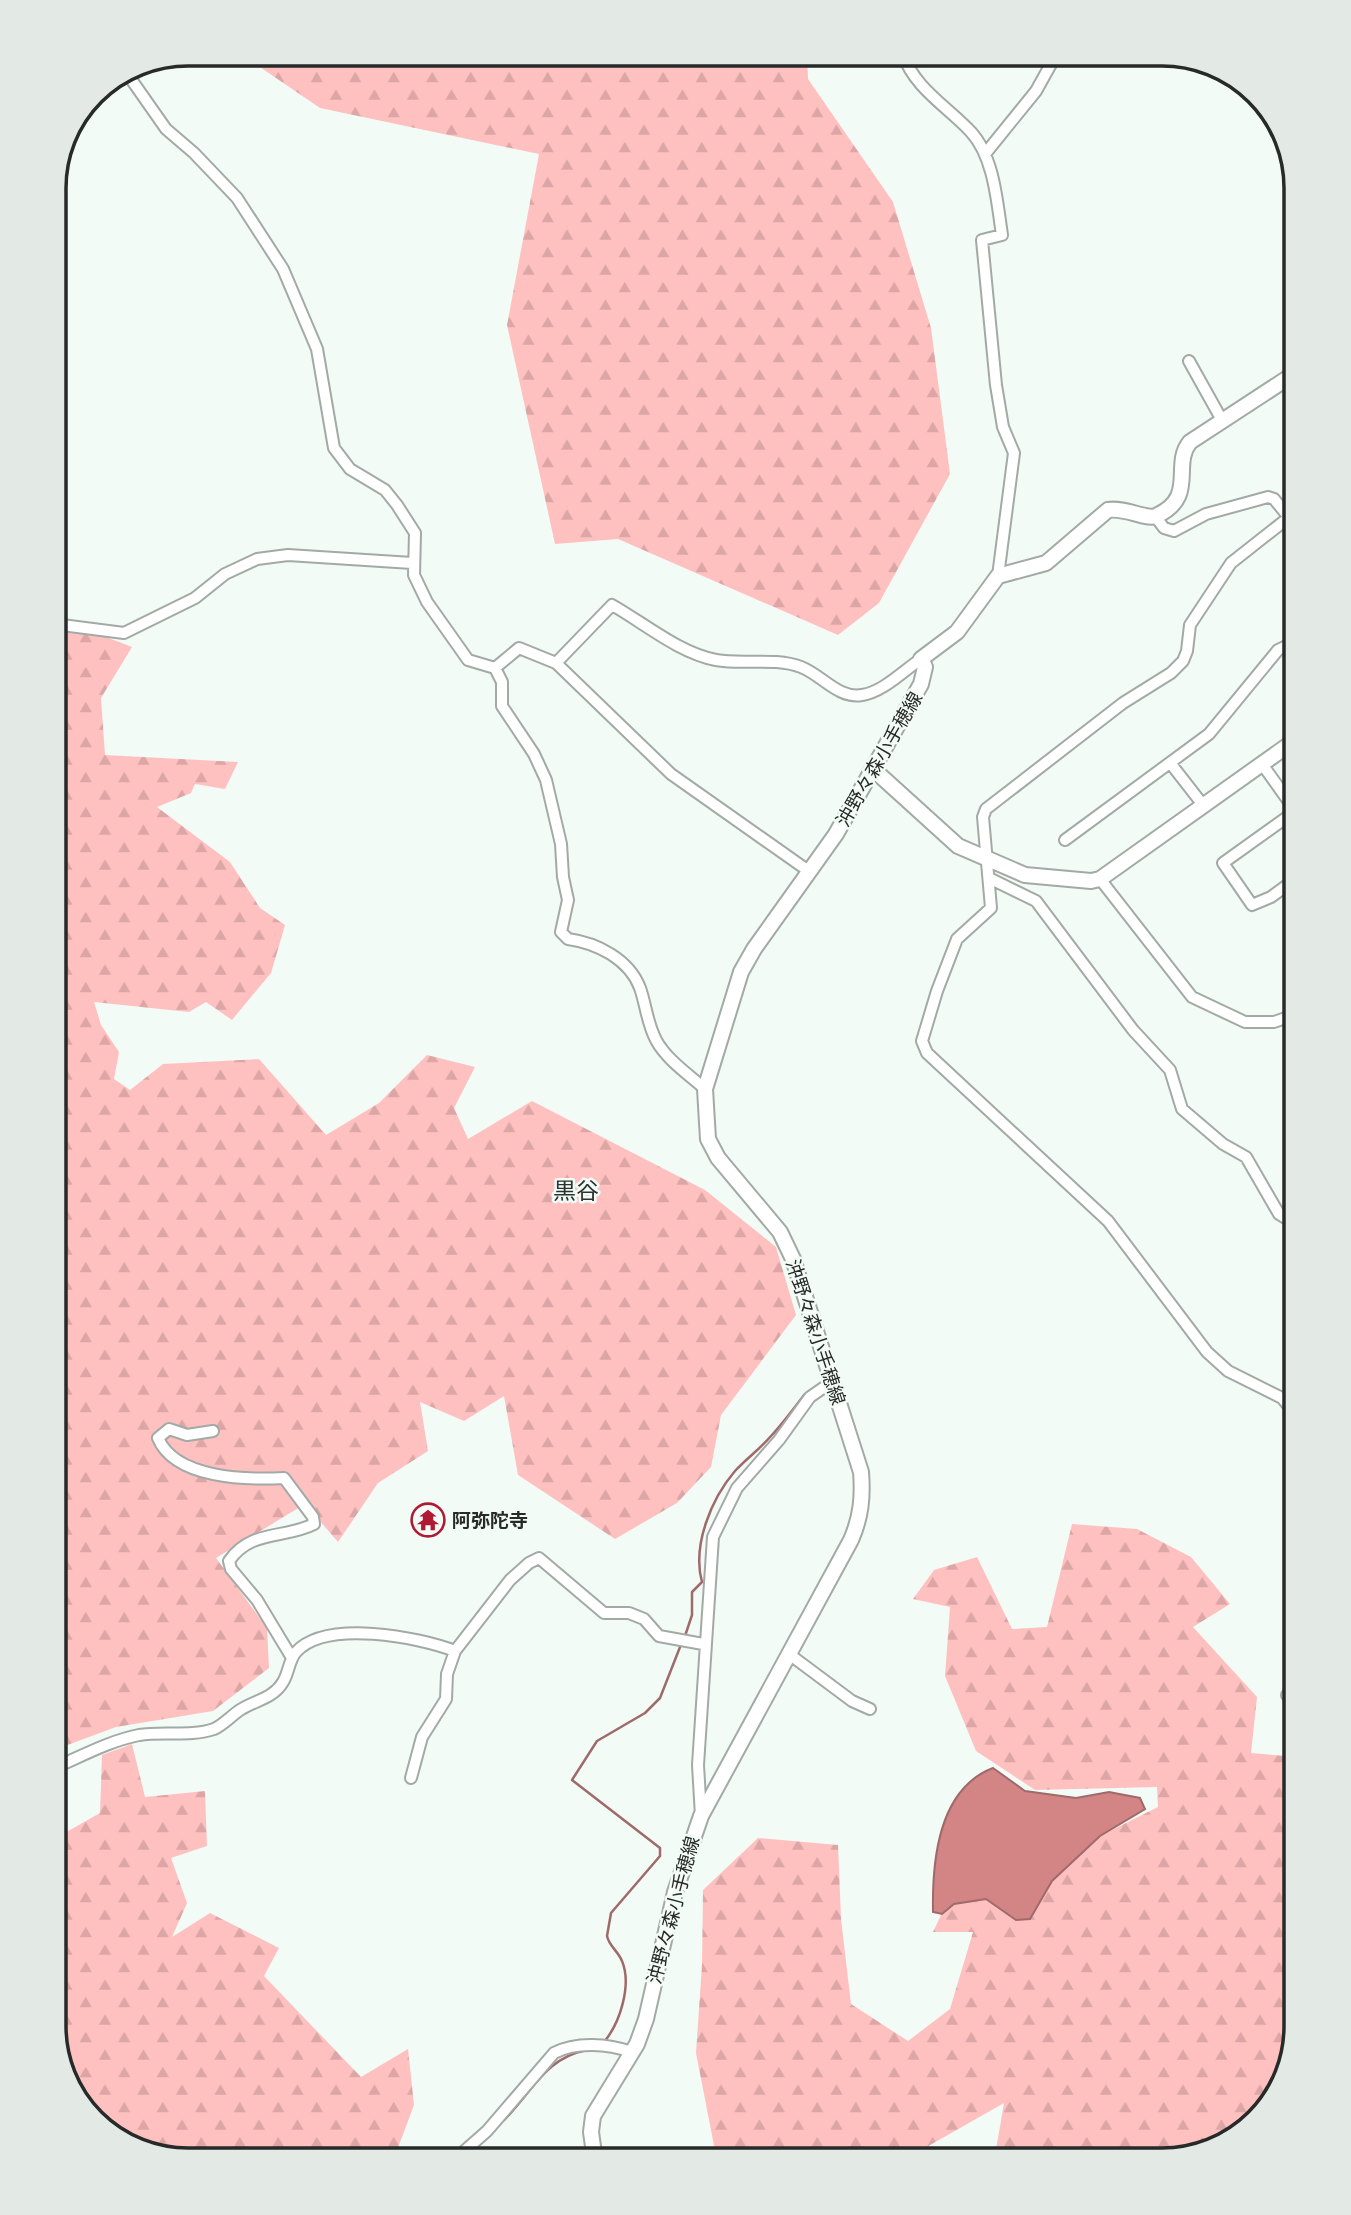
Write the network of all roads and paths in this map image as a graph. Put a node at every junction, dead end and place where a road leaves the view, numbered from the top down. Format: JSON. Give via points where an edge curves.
{"nodes":[{"id":1,"x":910,"y":67,"type":"edge"},
{"id":2,"x":1049,"y":67,"type":"edge"},
{"id":3,"x":132,"y":81,"type":"edge"},
{"id":4,"x":985,"y":154,"type":"junction"},
{"id":5,"x":1189,"y":361,"type":"dead end"},
{"id":6,"x":1284,"y":381,"type":"edge"},
{"id":7,"x":1223,"y":422,"type":"junction"},
{"id":8,"x":1284,"y":507,"type":"edge"},
{"id":9,"x":1156,"y":516,"type":"junction"},
{"id":10,"x":1284,"y":520,"type":"edge"},
{"id":11,"x":412,"y":563,"type":"junction"},
{"id":12,"x":998,"y":576,"type":"junction"},
{"id":13,"x":67,"y":625,"type":"edge"},
{"id":14,"x":1284,"y":649,"type":"edge"},
{"id":15,"x":921,"y":659,"type":"junction"},
{"id":16,"x":556,"y":663,"type":"junction"},
{"id":17,"x":495,"y":668,"type":"junction"},
{"id":18,"x":1284,"y":748,"type":"edge"},
{"id":19,"x":1171,"y":764,"type":"junction"},
{"id":20,"x":1262,"y":764,"type":"junction"},
{"id":21,"x":873,"y":769,"type":"junction"},
{"id":22,"x":1284,"y":794,"type":"edge"},
{"id":23,"x":1203,"y":805,"type":"junction"},
{"id":24,"x":1284,"y":820,"type":"edge"},
{"id":25,"x":1065,"y":840,"type":"dead end"},
{"id":26,"x":987,"y":859,"type":"junction"},
{"id":27,"x":810,"y":872,"type":"junction"},
{"id":28,"x":991,"y":879,"type":"junction"},
{"id":29,"x":1100,"y":879,"type":"junction"},
{"id":30,"x":1284,"y":888,"type":"edge"},
{"id":31,"x":1284,"y":1019,"type":"edge"},
{"id":32,"x":705,"y":1089,"type":"junction"},
{"id":33,"x":1284,"y":1217,"type":"edge"},
{"id":34,"x":833,"y":1381,"type":"junction"},
{"id":35,"x":1284,"y":1400,"type":"edge"},
{"id":36,"x":213,"y":1431,"type":"dead end"},
{"id":37,"x":703,"y":1644,"type":"junction"},
{"id":38,"x":455,"y":1651,"type":"junction"},
{"id":39,"x":789,"y":1654,"type":"junction"},
{"id":40,"x":292,"y":1658,"type":"junction"},
{"id":41,"x":870,"y":1709,"type":"dead end"},
{"id":42,"x":66,"y":1763,"type":"edge"},
{"id":43,"x":411,"y":1778,"type":"dead end"},
{"id":44,"x":701,"y":1816,"type":"junction"},
{"id":45,"x":632,"y":2052,"type":"junction"},
{"id":46,"x":468,"y":2148,"type":"edge"},
{"id":47,"x":593,"y":2148,"type":"edge"}],
"edges":[{"from":1,"to":4,"type":"street","via":[[930,96],[972,133]]},
{"from":2,"to":4,"type":"street","via":[[1036,91]]},
{"from":3,"to":11,"type":"street","via":[[166,129],[237,198],[284,269],[317,349],[334,448],[350,469],[385,490],[397,505],[415,533]]},
{"from":4,"to":12,"type":"street","via":[[1002,235],[982,240],[996,385],[1003,427],[1014,453]]},
{"from":5,"to":7,"type":"street"},
{"from":6,"to":7,"type":"main road"},
{"from":7,"to":9,"type":"main road","via":[[1184,449],[1183,487]]},
{"from":8,"to":9,"type":"street","via":[[1268,497],[1206,514],[1174,530],[1164,528]]},
{"from":9,"to":12,"type":"main road","via":[[1121,508],[1108,510],[1046,563]]},
{"from":10,"to":26,"type":"street","via":[[1231,563],[1190,625],[1183,661],[1171,673],[1123,703],[986,809]]},
{"from":11,"to":13,"type":"street","via":[[288,555],[257,559],[225,574],[195,598],[124,632]]},
{"from":11,"to":17,"type":"street","via":[[427,602],[468,660]]},
{"from":12,"to":15,"type":"main road","via":[[957,632]]},
{"from":14,"to":19,"type":"street","via":[[1278,650],[1209,734]]},
{"from":15,"to":16,"type":"street","via":[[880,688],[846,696],[804,668],[786,662],[716,660],[695,652],[612,605]]},
{"from":15,"to":21,"type":"main road","name":"沖野々森小手穂線","via":[[925,676]]},
{"from":16,"to":17,"type":"street","via":[[519,648]]},
{"from":16,"to":27,"type":"street","via":[[671,775]]},
{"from":17,"to":32,"type":"street","via":[[502,682],[502,706],[546,780],[568,900],[561,932],[568,939],[592,942],[616,957],[640,988],[656,1041]]},
{"from":18,"to":20,"type":"main road"},
{"from":19,"to":23,"type":"street"},
{"from":19,"to":25,"type":"street"},
{"from":20,"to":22,"type":"street"},
{"from":20,"to":23,"type":"main road"},
{"from":21,"to":26,"type":"main road","via":[[947,839]]},
{"from":21,"to":27,"type":"main road","name":"沖野々森小手穂線"},
{"from":23,"to":29,"type":"main road"},
{"from":24,"to":30,"type":"street","via":[[1223,863],[1252,905]]},
{"from":26,"to":28,"type":"street"},
{"from":26,"to":29,"type":"main road","via":[[1025,875],[1074,882]]},
{"from":27,"to":32,"type":"main road","name":"沖野々森小手穂線","via":[[741,972]]},
{"from":28,"to":33,"type":"street","via":[[1036,901],[1133,1030],[1170,1070],[1182,1109],[1246,1157]]},
{"from":28,"to":35,"type":"street","via":[[990,912],[959,935],[937,991],[923,1046],[1108,1221],[1207,1352],[1228,1371]]},
{"from":29,"to":31,"type":"street","via":[[1192,997],[1245,1022]]},
{"from":32,"to":34,"type":"main road","name":"沖野々森小手穂線","via":[[708,1139],[784,1241],[805,1288]]},
{"from":34,"to":37,"type":"street","via":[[810,1396],[737,1488],[722,1515],[713,1537]]},
{"from":34,"to":39,"type":"main road","name":"沖野々森小手穂線","via":[[861,1472],[859,1523]]},
{"from":36,"to":40,"type":"street","via":[[187,1435],[169,1429],[158,1438],[167,1453],[203,1473],[284,1478],[313,1517],[314,1524],[301,1530],[262,1535],[229,1560]]},
{"from":37,"to":38,"type":"street","via":[[659,1636],[644,1619],[629,1613],[604,1613],[539,1558],[510,1580]]},
{"from":37,"to":44,"type":"street","via":[[698,1765]]},
{"from":38,"to":40,"type":"street","via":[[387,1634],[351,1634],[310,1642]]},
{"from":38,"to":43,"type":"street","via":[[447,1674],[446,1699],[422,1737]]},
{"from":39,"to":41,"type":"street"},
{"from":39,"to":44,"type":"main road","name":"沖野々森小手穂線"},
{"from":40,"to":42,"type":"street","via":[[272,1695],[242,1708],[214,1729],[139,1735]]},
{"from":44,"to":45,"type":"main road","name":"沖野々森小手穂線","via":[[675,1892],[646,2019]]},
{"from":45,"to":46,"type":"street","via":[[609,2044],[554,2053]]},
{"from":45,"to":47,"type":"main road","name":"沖野々森小手穂線","via":[[593,2116]]}]}
